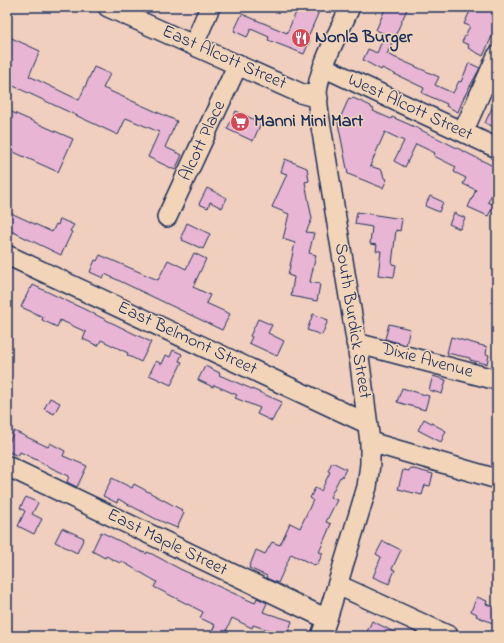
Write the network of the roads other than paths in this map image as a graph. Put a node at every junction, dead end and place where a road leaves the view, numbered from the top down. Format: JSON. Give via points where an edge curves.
{"nodes":[{"id":1,"x":108,"y":7,"type":"edge"},
{"id":2,"x":210,"y":7,"type":"edge"},
{"id":3,"x":350,"y":7,"type":"edge"},
{"id":4,"x":194,"y":44,"type":"junction"},
{"id":5,"x":497,"y":56,"type":"edge"},
{"id":6,"x":238,"y":64,"type":"junction"},
{"id":7,"x":323,"y":67,"type":"junction"},
{"id":8,"x":318,"y":98,"type":"junction"},
{"id":9,"x":463,"y":132,"type":"junction"},
{"id":10,"x":497,"y":148,"type":"edge"},
{"id":11,"x":167,"y":218,"type":"dead end"},
{"id":12,"x":7,"y":255,"type":"edge"},
{"id":13,"x":356,"y":343,"type":"junction"},
{"id":14,"x":497,"y":380,"type":"edge"},
{"id":15,"x":366,"y":423,"type":"junction"},
{"id":16,"x":370,"y":442,"type":"junction"},
{"id":17,"x":7,"y":466,"type":"edge"},
{"id":18,"x":497,"y":479,"type":"edge"},
{"id":19,"x":338,"y":585,"type":"junction"},
{"id":20,"x":324,"y":628,"type":"edge"},
{"id":21,"x":449,"y":636,"type":"edge"}],
"edges":[{"from":1,"to":4,"type":"street","name":"East Alcott Street"},
{"from":2,"to":4,"type":"street"},
{"from":3,"to":7,"type":"street","name":"South Burdick Street"},
{"from":4,"to":6,"type":"street","name":"East Alcott Street"},
{"from":5,"to":9,"type":"street"},
{"from":6,"to":8,"type":"street","name":"East Alcott Street","via":[[300,93]]},
{"from":6,"to":11,"type":"street","name":"Alcott Place"},
{"from":7,"to":8,"type":"street","name":"South Burdick Street","via":[[317,87]]},
{"from":7,"to":9,"type":"street","name":"West Alcott Street"},
{"from":8,"to":13,"type":"street","name":"South Burdick Street"},
{"from":9,"to":10,"type":"street","name":"West Alcott Street"},
{"from":12,"to":15,"type":"street","name":"East Belmont Street"},
{"from":13,"to":14,"type":"street","name":"Dixie Avenue"},
{"from":13,"to":15,"type":"street","name":"South Burdick Street"},
{"from":15,"to":16,"type":"street","name":"South Burdick Street"},
{"from":16,"to":18,"type":"street"},
{"from":16,"to":19,"type":"street","name":"South Burdick Street","via":[[367,487]]},
{"from":17,"to":20,"type":"street","name":"East Maple Street"},
{"from":19,"to":20,"type":"street","name":"South Burdick Street"},
{"from":19,"to":21,"type":"street"}]}
